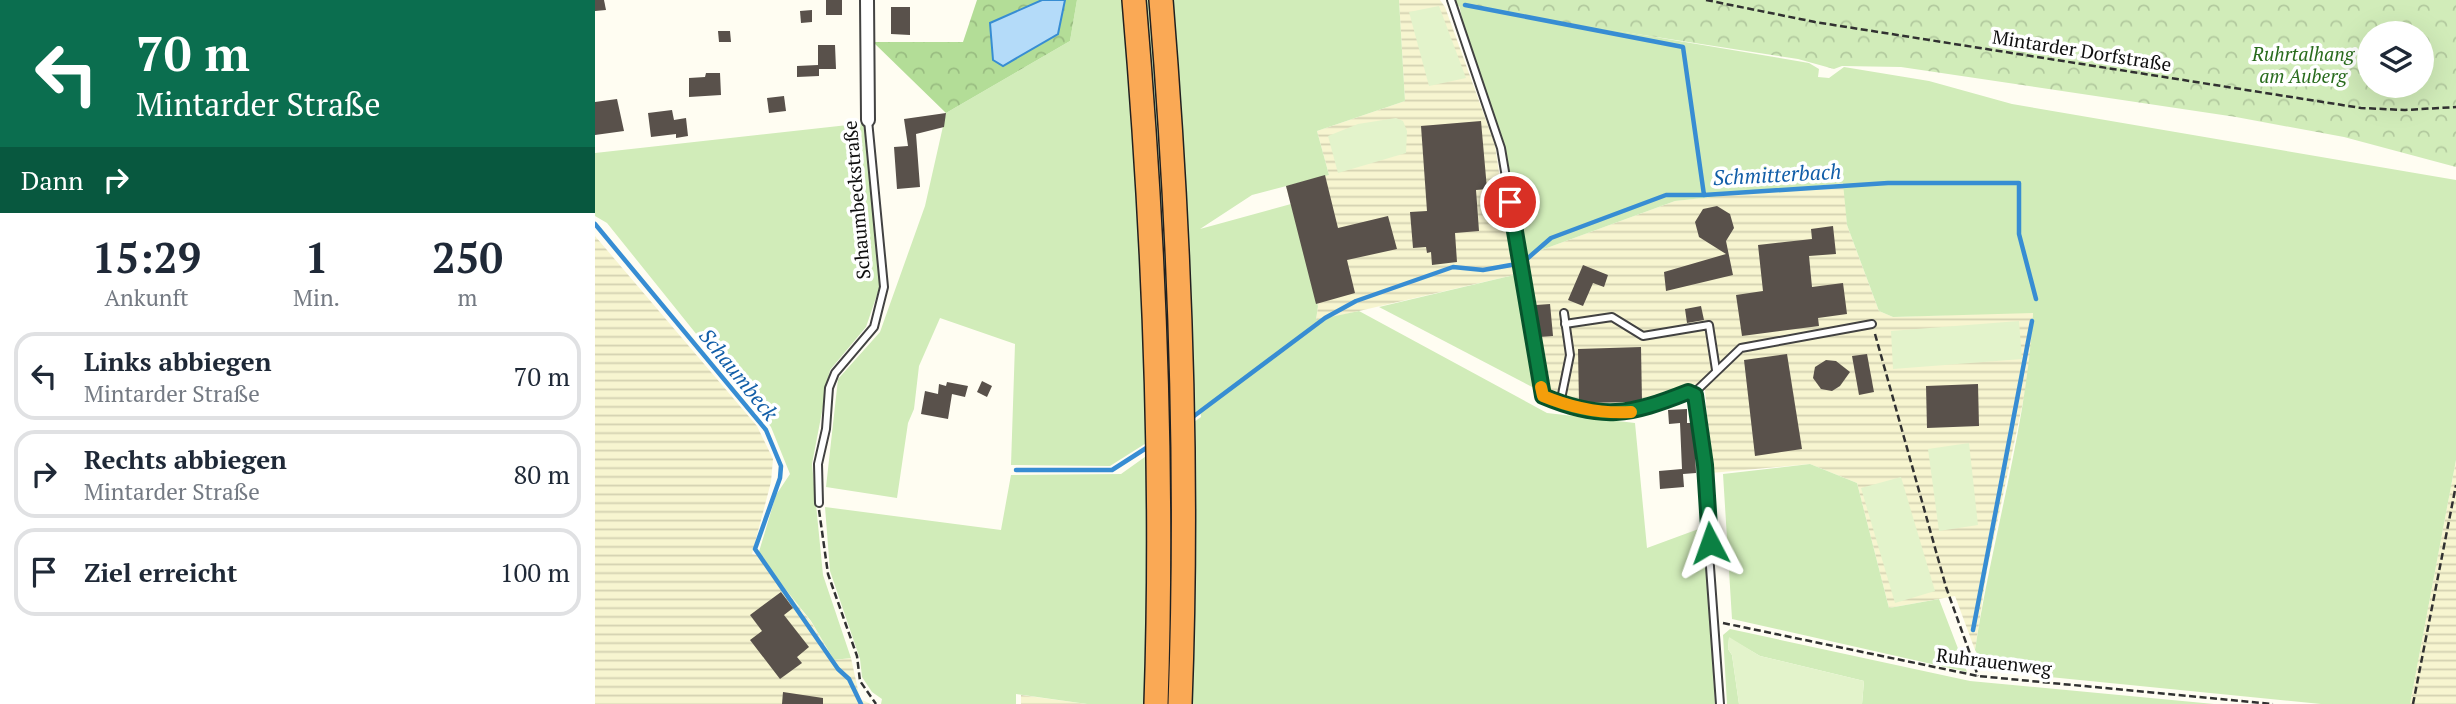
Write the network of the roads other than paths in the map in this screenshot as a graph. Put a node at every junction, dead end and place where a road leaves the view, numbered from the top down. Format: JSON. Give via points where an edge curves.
{"nodes":[{"id":1,"x":866,"y":0,"type":"edge"},
{"id":2,"x":1134,"y":0,"type":"edge"},
{"id":3,"x":1161,"y":0,"type":"edge"},
{"id":4,"x":1451,"y":0,"type":"edge"},
{"id":5,"x":868,"y":120,"type":"joint"},
{"id":6,"x":1564,"y":313,"type":"dead end"},
{"id":7,"x":1565,"y":324,"type":"junction"},
{"id":8,"x":1872,"y":324,"type":"road end"},
{"id":9,"x":1716,"y":370,"type":"junction"},
{"id":10,"x":1693,"y":394,"type":"junction"},
{"id":11,"x":1560,"y":404,"type":"junction"},
{"id":12,"x":819,"y":503,"type":"road end"},
{"id":13,"x":1156,"y":704,"type":"edge"},
{"id":14,"x":1180,"y":704,"type":"edge"},
{"id":15,"x":1720,"y":704,"type":"edge"}],
"edges":[{"from":1,"to":5,"type":"street","name":"Schaumbeckstraße"},
{"from":2,"to":13,"type":"highway","via":[[1157,372]]},
{"from":3,"to":14,"type":"highway","via":[[1182,384]]},
{"from":4,"to":11,"type":"lane","via":[[1501,148],[1543,396]]},
{"from":5,"to":12,"type":"lane","name":"Schaumbeckstraße","via":[[884,287],[874,327],[835,373],[829,388],[818,464]]},
{"from":6,"to":7,"type":"lane"},
{"from":7,"to":9,"type":"lane","via":[[1612,317],[1643,336],[1709,325]]},
{"from":7,"to":11,"type":"lane","via":[[1570,355]]},
{"from":8,"to":9,"type":"lane","via":[[1741,348]]},
{"from":9,"to":10,"type":"lane"},
{"from":10,"to":11,"type":"lane","via":[[1633,412],[1598,412]]},
{"from":10,"to":15,"type":"lane","via":[[1698,402],[1705,465]]}]}
